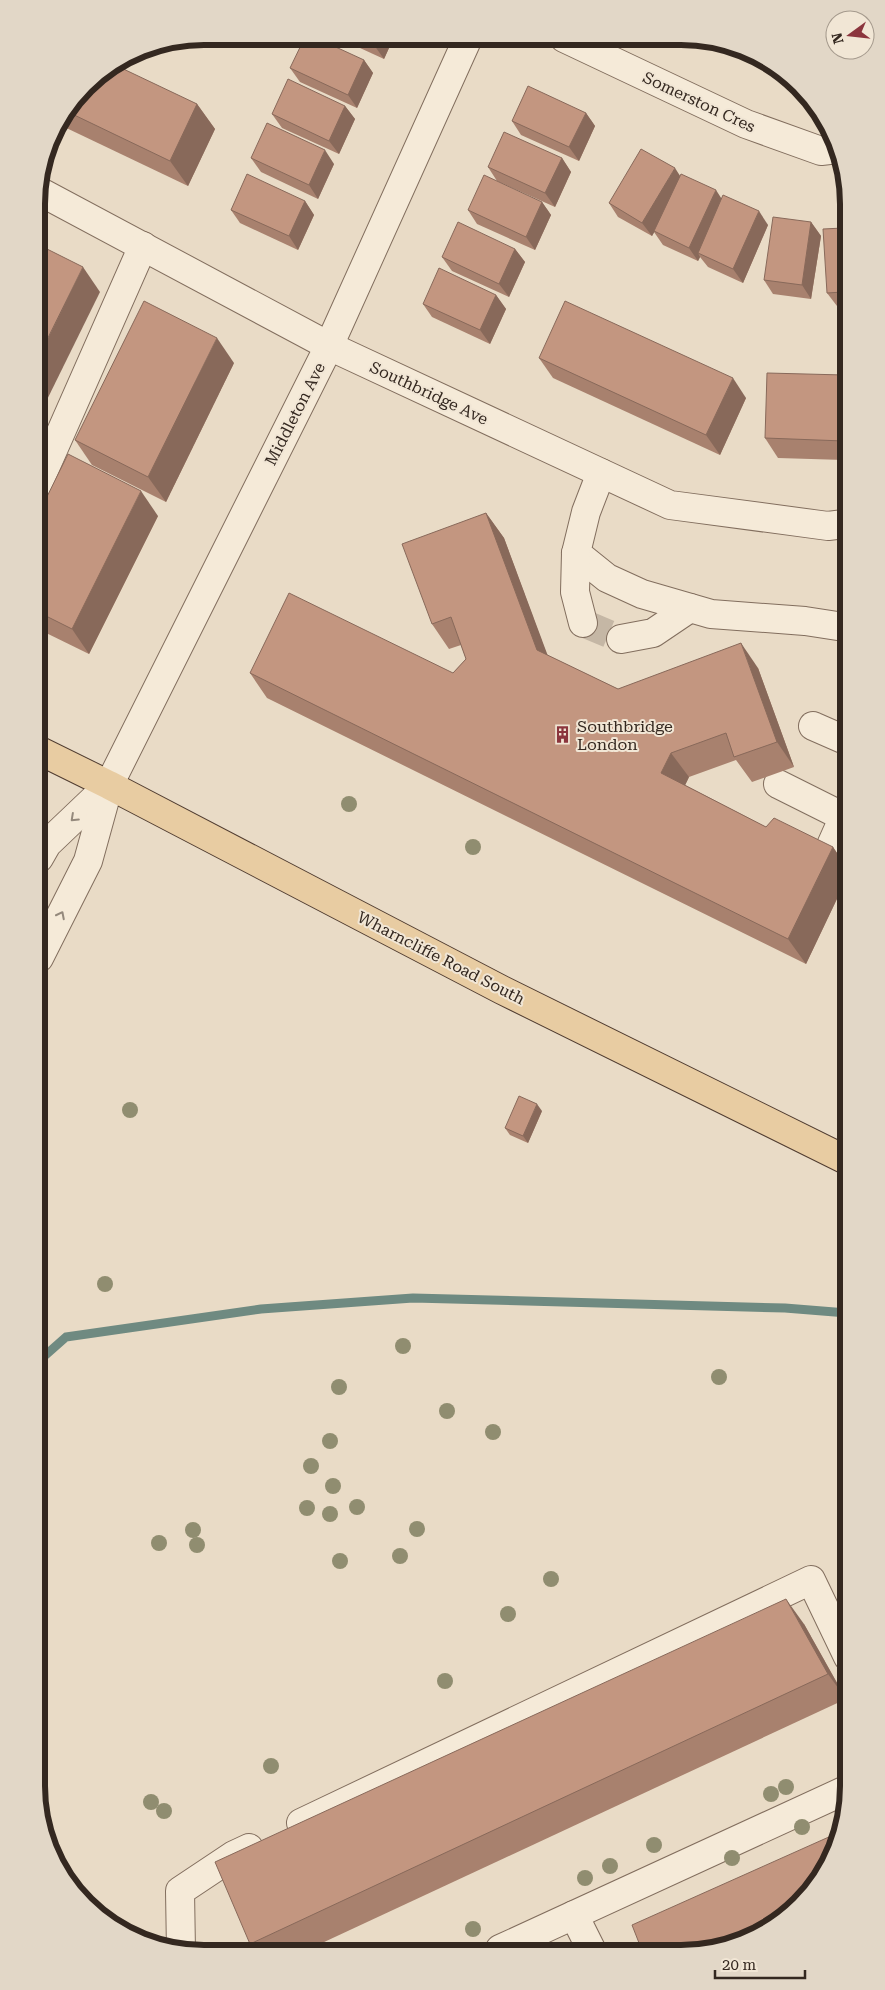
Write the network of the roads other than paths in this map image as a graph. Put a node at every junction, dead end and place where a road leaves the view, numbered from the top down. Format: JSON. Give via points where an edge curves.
{"nodes":[{"id":1,"x":465,"y":45,"type":"edge"},
{"id":2,"x":579,"y":45,"type":"edge"},
{"id":3,"x":831,"y":150,"type":"edge"},
{"id":4,"x":45,"y":194,"type":"edge"},
{"id":5,"x":143,"y":246,"type":"junction"},
{"id":6,"x":329,"y":346,"type":"junction"},
{"id":7,"x":45,"y":468,"type":"edge"},
{"id":8,"x":601,"y":473,"type":"junction"},
{"id":9,"x":840,"y":524,"type":"edge"},
{"id":10,"x":576,"y":553,"type":"junction"},
{"id":11,"x":690,"y":608,"type":"junction"},
{"id":12,"x":583,"y":623,"type":"dead end"},
{"id":13,"x":840,"y":626,"type":"edge"},
{"id":14,"x":621,"y":639,"type":"tunnel mouth"},
{"id":15,"x":813,"y":726,"type":"dead end"},
{"id":16,"x":840,"y":738,"type":"edge"},
{"id":17,"x":45,"y":753,"type":"edge"},
{"id":18,"x":778,"y":784,"type":"dead end"},
{"id":19,"x":110,"y":785,"type":"junction"},
{"id":20,"x":840,"y":813,"type":"edge"},
{"id":21,"x":840,"y":824,"type":"edge"},
{"id":22,"x":45,"y":848,"type":"edge"},
{"id":23,"x":829,"y":850,"type":"edge"},
{"id":24,"x":45,"y":946,"type":"edge"},
{"id":25,"x":840,"y":1157,"type":"edge"},
{"id":26,"x":840,"y":1640,"type":"edge"},
{"id":27,"x":840,"y":1793,"type":"edge"},
{"id":28,"x":574,"y":1915,"type":"junction"},
{"id":29,"x":181,"y":1943,"type":"edge"},
{"id":30,"x":509,"y":1945,"type":"edge"},
{"id":31,"x":588,"y":1945,"type":"edge"}],
"edges":[{"from":1,"to":6,"type":"street","name":"Middleton Ave"},
{"from":2,"to":3,"type":"street","name":"Somerston Cres","via":[[746,124],[821,152]]},
{"from":4,"to":5,"type":"street","name":"Southbridge Ave"},
{"from":5,"to":6,"type":"street","name":"Southbridge Ave"},
{"from":5,"to":7,"type":"street"},
{"from":6,"to":8,"type":"street","name":"Southbridge Ave"},
{"from":6,"to":19,"type":"street","name":"Middleton Ave"},
{"from":8,"to":9,"type":"street","name":"Southbridge Ave","via":[[670,505],[828,526]]},
{"from":8,"to":10,"type":"street","via":[[586,512]]},
{"from":10,"to":11,"type":"street","via":[[607,578],[642,594]]},
{"from":10,"to":12,"type":"street","via":[[575,592]]},
{"from":11,"to":13,"type":"street","via":[[711,614],[805,620]]},
{"from":11,"to":14,"type":"street","via":[[653,633]]},
{"from":15,"to":16,"type":"street"},
{"from":17,"to":19,"type":"main road","name":"Wharncliffe Road South"},
{"from":18,"to":20,"type":"street"},
{"from":19,"to":22,"type":"street","one_way":true},
{"from":24,"to":19,"type":"street","one_way":true,"via":[[88,861]]},
{"from":19,"to":25,"type":"main road","name":"Wharncliffe Road South","via":[[502,990]]},
{"from":21,"to":23,"type":"street"},
{"from":26,"to":29,"type":"street","via":[[811,1580],[234,1855],[180,1891]]},
{"from":27,"to":28,"type":"street"},
{"from":28,"to":30,"type":"street"},
{"from":28,"to":31,"type":"street"}]}
